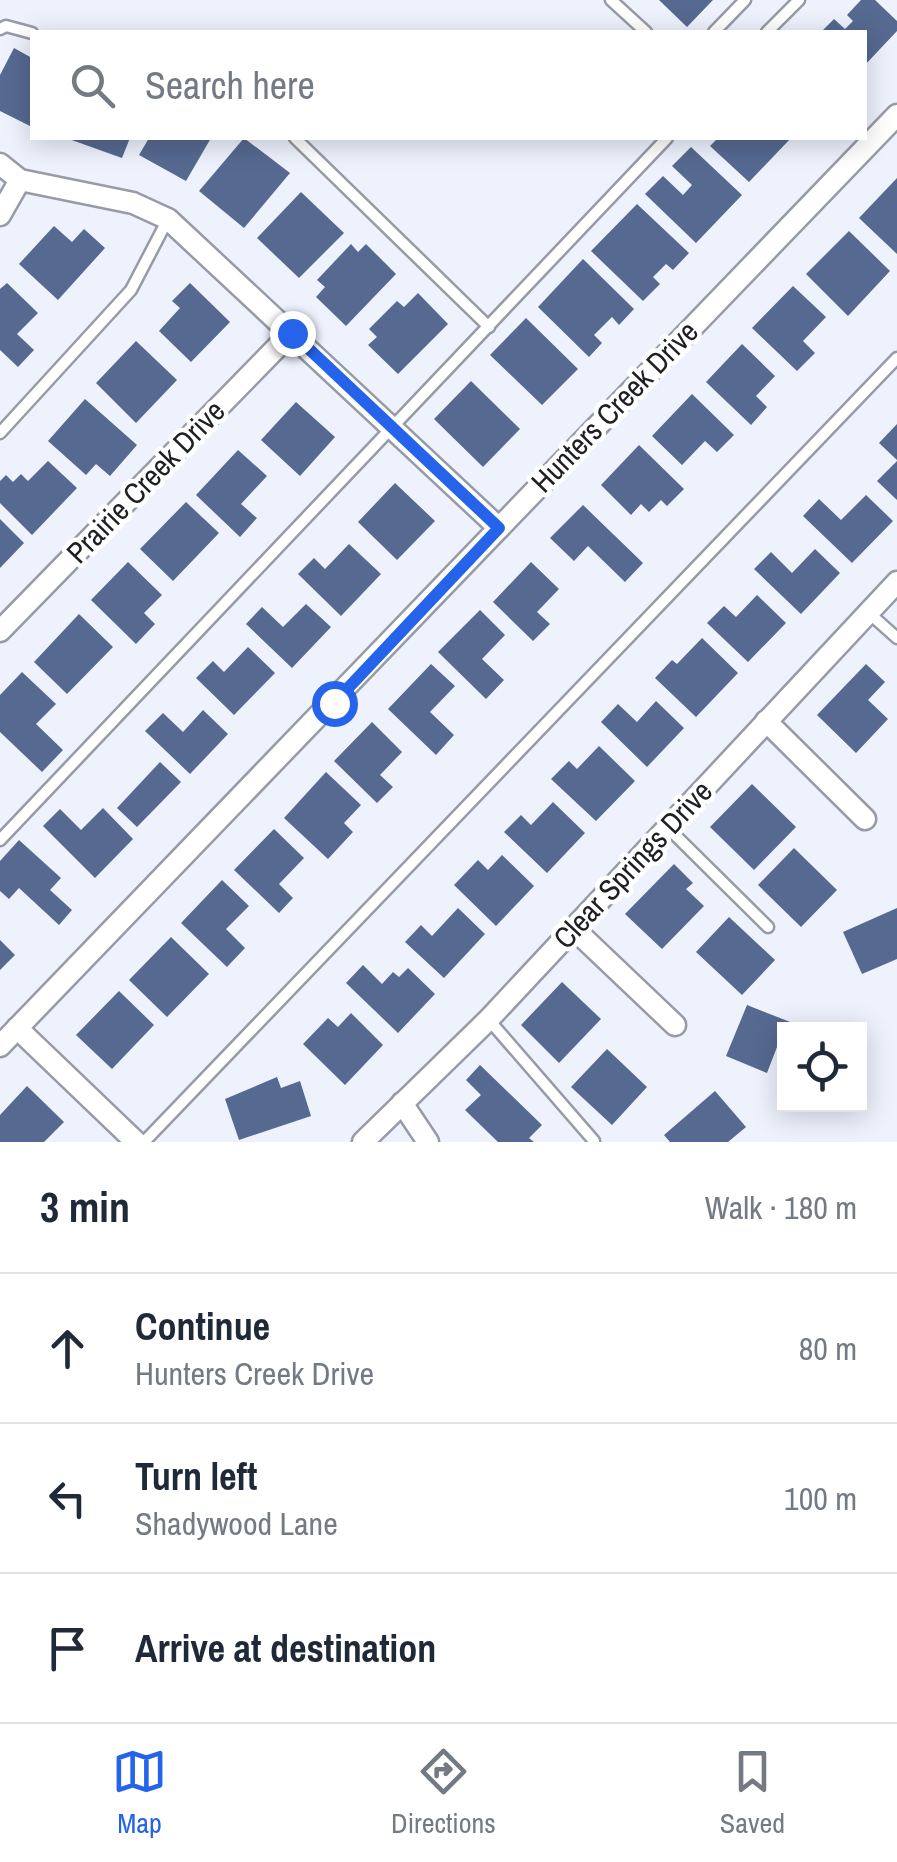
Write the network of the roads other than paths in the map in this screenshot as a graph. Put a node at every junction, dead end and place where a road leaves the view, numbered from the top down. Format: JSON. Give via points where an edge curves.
{"nodes":[{"id":1,"x":611,"y":0,"type":"edge"},
{"id":2,"x":745,"y":0,"type":"edge"},
{"id":3,"x":798,"y":0,"type":"edge"},
{"id":4,"x":0,"y":29,"type":"edge"},
{"id":5,"x":644,"y":30,"type":"edge"},
{"id":6,"x":716,"y":30,"type":"edge"},
{"id":7,"x":769,"y":30,"type":"edge"},
{"id":8,"x":30,"y":32,"type":"edge"},
{"id":9,"x":897,"y":115,"type":"edge"},
{"id":10,"x":297,"y":140,"type":"edge"},
{"id":11,"x":665,"y":140,"type":"edge"},
{"id":12,"x":0,"y":164,"type":"edge"},
{"id":13,"x":20,"y":180,"type":"junction"},
{"id":14,"x":0,"y":215,"type":"edge"},
{"id":15,"x":168,"y":219,"type":"junction"},
{"id":16,"x":488,"y":328,"type":"junction"},
{"id":17,"x":292,"y":333,"type":"junction"},
{"id":18,"x":897,"y":358,"type":"edge"},
{"id":19,"x":394,"y":426,"type":"junction"},
{"id":20,"x":0,"y":432,"type":"edge"},
{"id":21,"x":499,"y":528,"type":"junction"},
{"id":22,"x":897,"y":582,"type":"edge"},
{"id":23,"x":868,"y":612,"type":"junction"},
{"id":24,"x":0,"y":631,"type":"edge"},
{"id":25,"x":897,"y":638,"type":"edge"},
{"id":26,"x":766,"y":721,"type":"junction"},
{"id":27,"x":866,"y":819,"type":"dead end"},
{"id":28,"x":668,"y":828,"type":"junction"},
{"id":29,"x":0,"y":840,"type":"edge"},
{"id":30,"x":768,"y":927,"type":"dead end"},
{"id":31,"x":574,"y":929,"type":"junction"},
{"id":32,"x":488,"y":1020,"type":"junction"},
{"id":33,"x":674,"y":1025,"type":"dead end"},
{"id":34,"x":17,"y":1028,"type":"junction"},
{"id":35,"x":0,"y":1046,"type":"edge"},
{"id":36,"x":402,"y":1102,"type":"junction"},
{"id":37,"x":594,"y":1141,"type":"edge"},
{"id":38,"x":136,"y":1142,"type":"edge"},
{"id":39,"x":144,"y":1142,"type":"edge"},
{"id":40,"x":363,"y":1142,"type":"edge"},
{"id":41,"x":428,"y":1142,"type":"edge"}],
"edges":[{"from":1,"to":5,"type":"lane"},
{"from":2,"to":6,"type":"lane"},
{"from":3,"to":7,"type":"lane"},
{"from":4,"to":8,"type":"lane"},
{"from":9,"to":21,"type":"street","name":"Hunters Creek Drive"},
{"from":10,"to":16,"type":"lane"},
{"from":11,"to":16,"type":"lane"},
{"from":12,"to":13,"type":"street"},
{"from":13,"to":14,"type":"street"},
{"from":13,"to":15,"type":"street","via":[[132,203]]},
{"from":15,"to":17,"type":"street"},
{"from":15,"to":20,"type":"lane","via":[[131,290]]},
{"from":16,"to":19,"type":"lane"},
{"from":17,"to":19,"type":"street"},
{"from":17,"to":24,"type":"street","name":"Prairie Creek Drive"},
{"from":18,"to":39,"type":"lane"},
{"from":19,"to":21,"type":"street"},
{"from":19,"to":29,"type":"lane"},
{"from":21,"to":34,"type":"street","name":"Hunters Creek Drive"},
{"from":22,"to":23,"type":"street","name":"Clear Springs Drive"},
{"from":23,"to":25,"type":"lane"},
{"from":23,"to":26,"type":"street","name":"Clear Springs Drive"},
{"from":26,"to":27,"type":"street"},
{"from":26,"to":28,"type":"street","name":"Clear Springs Drive"},
{"from":28,"to":30,"type":"lane"},
{"from":28,"to":31,"type":"street","name":"Clear Springs Drive"},
{"from":31,"to":32,"type":"street","name":"Clear Springs Drive"},
{"from":31,"to":33,"type":"street"},
{"from":32,"to":36,"type":"street","name":"Clear Springs Drive"},
{"from":32,"to":37,"type":"lane"},
{"from":34,"to":35,"type":"street","name":"Hunters Creek Drive"},
{"from":34,"to":38,"type":"street"},
{"from":36,"to":40,"type":"street","name":"Clear Springs Drive"},
{"from":36,"to":41,"type":"street"}]}
